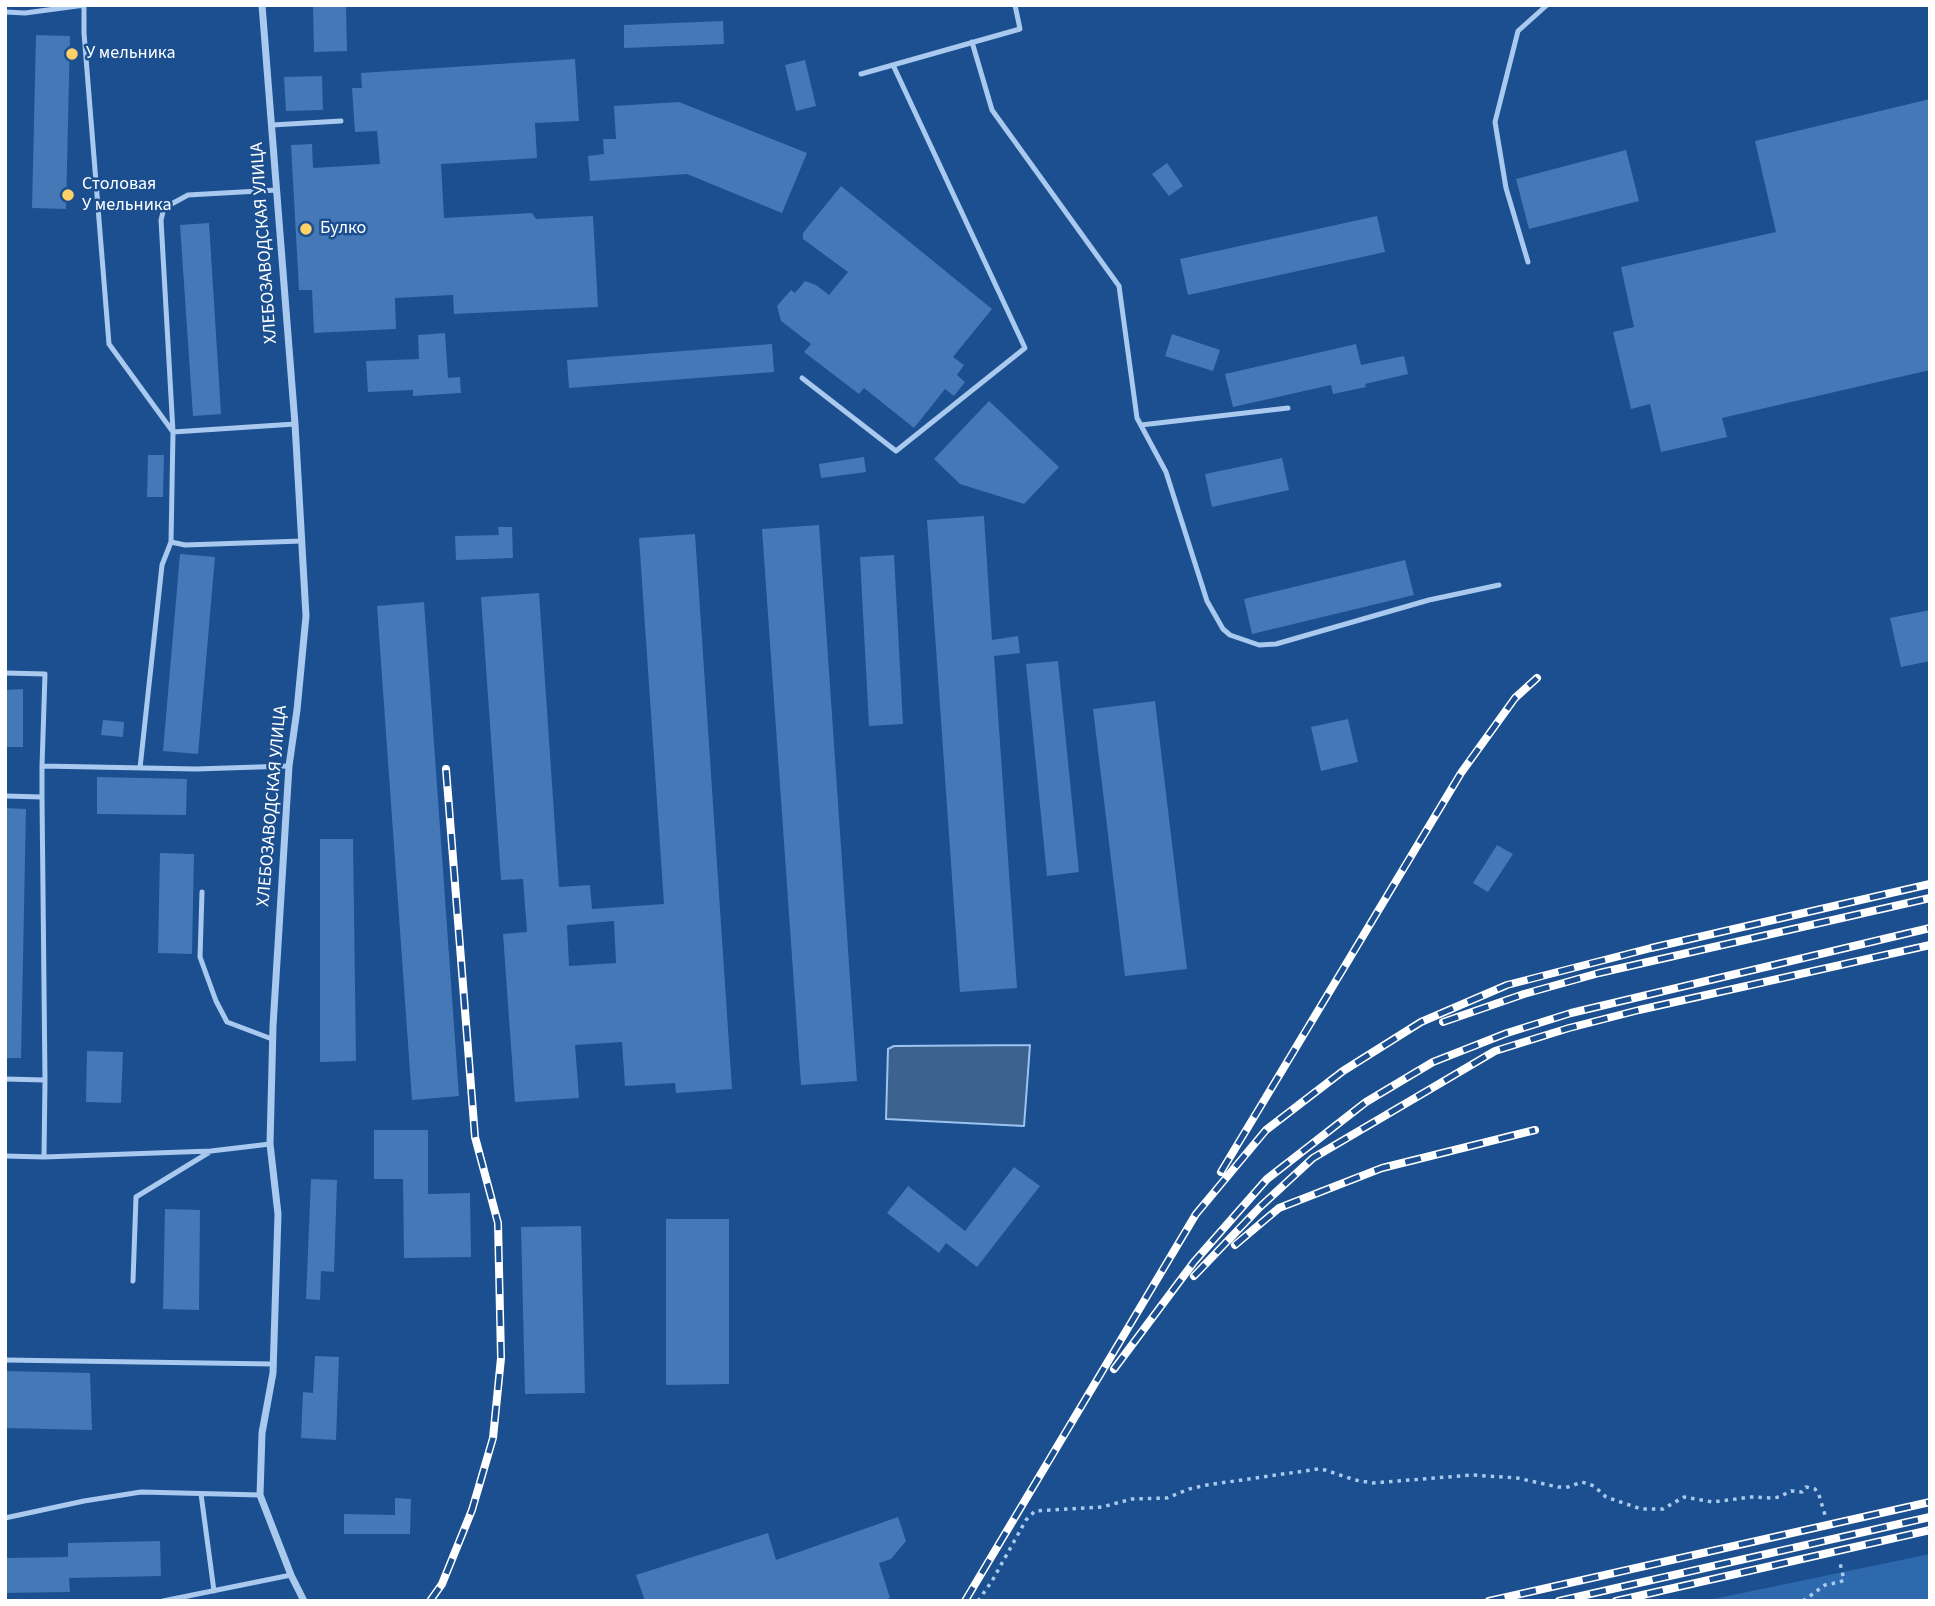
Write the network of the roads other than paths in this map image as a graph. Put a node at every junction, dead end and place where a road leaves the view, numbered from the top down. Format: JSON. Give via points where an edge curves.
{"nodes":[{"id":1,"x":85,"y":5,"type":"edge"},
{"id":2,"x":262,"y":5,"type":"edge"},
{"id":3,"x":1014,"y":5,"type":"edge"},
{"id":4,"x":1547,"y":5,"type":"edge"},
{"id":5,"x":5,"y":12,"type":"edge"},
{"id":6,"x":972,"y":42,"type":"junction"},
{"id":7,"x":893,"y":65,"type":"junction"},
{"id":8,"x":861,"y":74,"type":"dead end"},
{"id":9,"x":341,"y":121,"type":"dead end"},
{"id":10,"x":272,"y":125,"type":"junction"},
{"id":11,"x":277,"y":190,"type":"junction"},
{"id":12,"x":1528,"y":262,"type":"dead end"},
{"id":13,"x":802,"y":378,"type":"dead end"},
{"id":14,"x":1288,"y":408,"type":"dead end"},
{"id":15,"x":295,"y":424,"type":"junction"},
{"id":16,"x":1140,"y":425,"type":"junction"},
{"id":17,"x":173,"y":432,"type":"junction"},
{"id":18,"x":302,"y":541,"type":"junction"},
{"id":19,"x":171,"y":542,"type":"junction"},
{"id":20,"x":1499,"y":585,"type":"dead end"},
{"id":21,"x":5,"y":673,"type":"edge"},
{"id":22,"x":42,"y":766,"type":"junction"},
{"id":23,"x":289,"y":766,"type":"junction"},
{"id":24,"x":140,"y":768,"type":"junction"},
{"id":25,"x":5,"y":796,"type":"edge"},
{"id":26,"x":42,"y":797,"type":"junction"},
{"id":27,"x":202,"y":892,"type":"dead end"},
{"id":28,"x":272,"y":1039,"type":"junction"},
{"id":29,"x":5,"y":1079,"type":"edge"},
{"id":30,"x":45,"y":1080,"type":"junction"},
{"id":31,"x":270,"y":1144,"type":"junction"},
{"id":32,"x":211,"y":1152,"type":"junction"},
{"id":33,"x":5,"y":1156,"type":"edge"},
{"id":34,"x":44,"y":1157,"type":"junction"},
{"id":35,"x":133,"y":1281,"type":"dead end"},
{"id":36,"x":5,"y":1360,"type":"edge"},
{"id":37,"x":273,"y":1364,"type":"junction"},
{"id":38,"x":201,"y":1494,"type":"junction"},
{"id":39,"x":260,"y":1495,"type":"junction"},
{"id":40,"x":5,"y":1518,"type":"edge"},
{"id":41,"x":291,"y":1575,"type":"junction"},
{"id":42,"x":214,"y":1591,"type":"junction"},
{"id":43,"x":163,"y":1601,"type":"edge"},
{"id":44,"x":304,"y":1601,"type":"edge"}],
"edges":[{"from":1,"to":5,"type":"lane"},
{"from":1,"to":17,"type":"lane","via":[[109,344]]},
{"from":2,"to":10,"type":"street","name":"ХЛЕБОЗАВОДСКАЯ УЛИЦА"},
{"from":3,"to":6,"type":"lane","via":[[1020,29]]},
{"from":4,"to":12,"type":"lane","via":[[1518,31],[1495,122],[1506,188]]},
{"from":6,"to":7,"type":"lane"},
{"from":6,"to":16,"type":"lane","via":[[992,110],[1119,286]]},
{"from":7,"to":8,"type":"lane"},
{"from":7,"to":13,"type":"lane","via":[[1025,348],[896,451]]},
{"from":9,"to":10,"type":"lane"},
{"from":10,"to":11,"type":"street","name":"ХЛЕБОЗАВОДСКАЯ УЛИЦА"},
{"from":11,"to":15,"type":"street","name":"ХЛЕБОЗАВОДСКАЯ УЛИЦА"},
{"from":11,"to":17,"type":"lane","via":[[188,195],[164,208]]},
{"from":14,"to":16,"type":"lane"},
{"from":15,"to":17,"type":"lane"},
{"from":15,"to":18,"type":"street","name":"ХЛЕБОЗАВОДСКАЯ УЛИЦА"},
{"from":16,"to":20,"type":"lane","via":[[1166,472],[1207,601],[1230,635],[1259,645],[1276,644]]},
{"from":17,"to":19,"type":"lane"},
{"from":18,"to":19,"type":"lane"},
{"from":18,"to":23,"type":"street","name":"ХЛЕБОЗАВОДСКАЯ УЛИЦА","via":[[306,617]]},
{"from":19,"to":24,"type":"lane","via":[[162,565]]},
{"from":21,"to":22,"type":"lane","via":[[46,674]]},
{"from":22,"to":24,"type":"lane"},
{"from":22,"to":26,"type":"lane"},
{"from":23,"to":24,"type":"lane"},
{"from":23,"to":28,"type":"street","name":"ХЛЕБОЗАВОДСКАЯ УЛИЦА"},
{"from":25,"to":26,"type":"lane"},
{"from":26,"to":30,"type":"lane"},
{"from":27,"to":28,"type":"lane","via":[[200,957],[216,1002],[227,1022]]},
{"from":28,"to":31,"type":"street","name":"ХЛЕБОЗАВОДСКАЯ УЛИЦА"},
{"from":29,"to":30,"type":"lane"},
{"from":30,"to":34,"type":"lane"},
{"from":31,"to":32,"type":"lane"},
{"from":31,"to":37,"type":"street","name":"ХЛЕБОЗАВОДСКАЯ УЛИЦА","via":[[278,1214]]},
{"from":32,"to":34,"type":"lane"},
{"from":32,"to":35,"type":"lane","via":[[136,1197]]},
{"from":33,"to":34,"type":"lane"},
{"from":36,"to":37,"type":"lane"},
{"from":37,"to":39,"type":"street","name":"ХЛЕБОЗАВОДСКАЯ УЛИЦА","via":[[262,1433]]},
{"from":38,"to":39,"type":"lane"},
{"from":38,"to":40,"type":"lane","via":[[141,1492]]},
{"from":38,"to":42,"type":"lane"},
{"from":39,"to":41,"type":"street","name":"ХЛЕБОЗАВОДСКАЯ УЛИЦА"},
{"from":41,"to":42,"type":"lane"},
{"from":41,"to":44,"type":"street","name":"ХЛЕБОЗАВОДСКАЯ УЛИЦА"},
{"from":42,"to":43,"type":"lane"}]}
